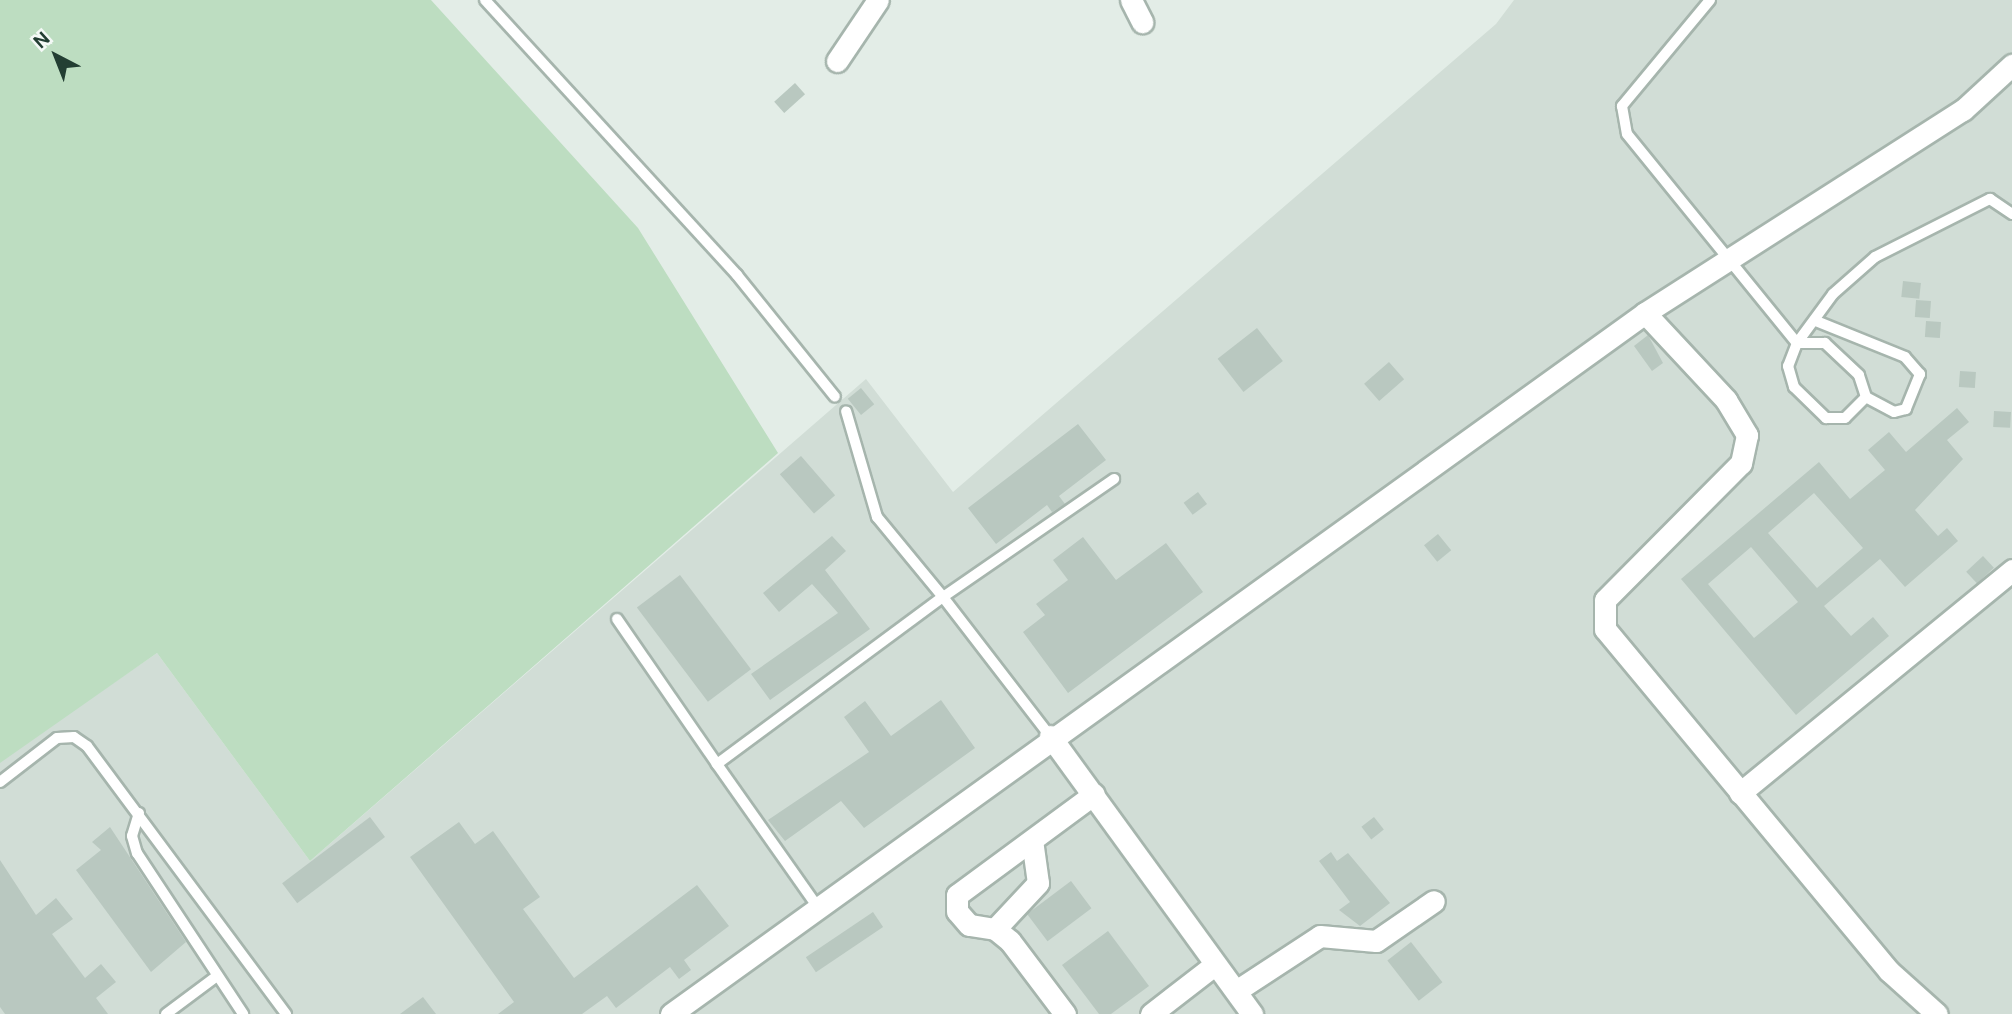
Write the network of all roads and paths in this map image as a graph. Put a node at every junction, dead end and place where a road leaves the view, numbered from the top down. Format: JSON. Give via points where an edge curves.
{"nodes":[{"id":1,"x":485,"y":0,"type":"edge"},
{"id":2,"x":878,"y":0,"type":"edge"},
{"id":3,"x":1131,"y":0,"type":"edge"},
{"id":4,"x":1710,"y":0,"type":"edge"},
{"id":5,"x":1142,"y":22,"type":"dead end"},
{"id":6,"x":837,"y":61,"type":"dead end"},
{"id":7,"x":2012,"y":65,"type":"edge"},
{"id":8,"x":2012,"y":215,"type":"edge"},
{"id":9,"x":1731,"y":256,"type":"junction"},
{"id":10,"x":1645,"y":313,"type":"junction"},
{"id":11,"x":1816,"y":321,"type":"junction"},
{"id":12,"x":1797,"y":343,"type":"junction"},
{"id":13,"x":835,"y":397,"type":"dead end"},
{"id":14,"x":1866,"y":397,"type":"junction"},
{"id":15,"x":846,"y":411,"type":"dead end"},
{"id":16,"x":1114,"y":480,"type":"dead end"},
{"id":17,"x":2012,"y":570,"type":"edge"},
{"id":18,"x":943,"y":597,"type":"junction"},
{"id":19,"x":617,"y":619,"type":"dead end"},
{"id":20,"x":1049,"y":736,"type":"junction"},
{"id":21,"x":717,"y":764,"type":"junction"},
{"id":22,"x":0,"y":782,"type":"edge"},
{"id":23,"x":1740,"y":793,"type":"junction"},
{"id":24,"x":1094,"y":794,"type":"junction"},
{"id":25,"x":139,"y":813,"type":"junction"},
{"id":26,"x":1032,"y":840,"type":"junction"},
{"id":27,"x":1434,"y":901,"type":"dead end"},
{"id":28,"x":817,"y":906,"type":"junction"},
{"id":29,"x":995,"y":929,"type":"junction"},
{"id":30,"x":1213,"y":966,"type":"junction"},
{"id":31,"x":217,"y":976,"type":"junction"},
{"id":32,"x":1245,"y":1007,"type":"edge"},
{"id":33,"x":166,"y":1014,"type":"edge"},
{"id":34,"x":243,"y":1014,"type":"edge"},
{"id":35,"x":286,"y":1014,"type":"edge"},
{"id":36,"x":671,"y":1014,"type":"edge"},
{"id":37,"x":1065,"y":1014,"type":"edge"},
{"id":38,"x":1151,"y":1014,"type":"edge"},
{"id":39,"x":1937,"y":1014,"type":"edge"}],
"edges":[{"from":1,"to":13,"type":"lane","via":[[737,275]]},
{"from":2,"to":6,"type":"street"},
{"from":3,"to":5,"type":"street"},
{"from":4,"to":9,"type":"lane","via":[[1622,106],[1627,134]]},
{"from":7,"to":9,"type":"street","via":[[1963,110]]},
{"from":8,"to":11,"type":"lane","via":[[1990,199],[1961,210],[1865,265]]},
{"from":9,"to":10,"type":"street"},
{"from":9,"to":12,"type":"lane"},
{"from":10,"to":20,"type":"street","via":[[1527,403]]},
{"from":10,"to":23,"type":"street","via":[[1726,400],[1747,435],[1741,463],[1605,600],[1605,629]]},
{"from":11,"to":12,"type":"lane"},
{"from":11,"to":14,"type":"lane","via":[[1905,357],[1920,374],[1906,409],[1894,412]]},
{"from":12,"to":14,"type":"lane","via":[[1825,343],[1859,375]]},
{"from":12,"to":14,"type":"lane","via":[[1788,374],[1826,418],[1845,418]]},
{"from":15,"to":18,"type":"lane","via":[[877,517]]},
{"from":16,"to":18,"type":"lane"},
{"from":17,"to":23,"type":"street"},
{"from":18,"to":20,"type":"lane"},
{"from":18,"to":21,"type":"lane"},
{"from":19,"to":21,"type":"lane"},
{"from":20,"to":24,"type":"street"},
{"from":20,"to":28,"type":"street"},
{"from":21,"to":28,"type":"lane"},
{"from":22,"to":25,"type":"lane","via":[[43,745],[74,737]]},
{"from":23,"to":39,"type":"street","via":[[1889,971]]},
{"from":24,"to":26,"type":"street"},
{"from":24,"to":30,"type":"street"},
{"from":25,"to":31,"type":"lane","via":[[133,846]]},
{"from":25,"to":35,"type":"lane"},
{"from":26,"to":29,"type":"street","via":[[1038,883]]},
{"from":26,"to":29,"type":"street","via":[[957,894],[957,911],[970,925]]},
{"from":27,"to":32,"type":"street","via":[[1376,941],[1320,936]]},
{"from":28,"to":36,"type":"street"},
{"from":29,"to":37,"type":"street","via":[[1029,962]]},
{"from":30,"to":32,"type":"street"},
{"from":30,"to":38,"type":"street"},
{"from":31,"to":33,"type":"lane"},
{"from":31,"to":34,"type":"lane"}]}
